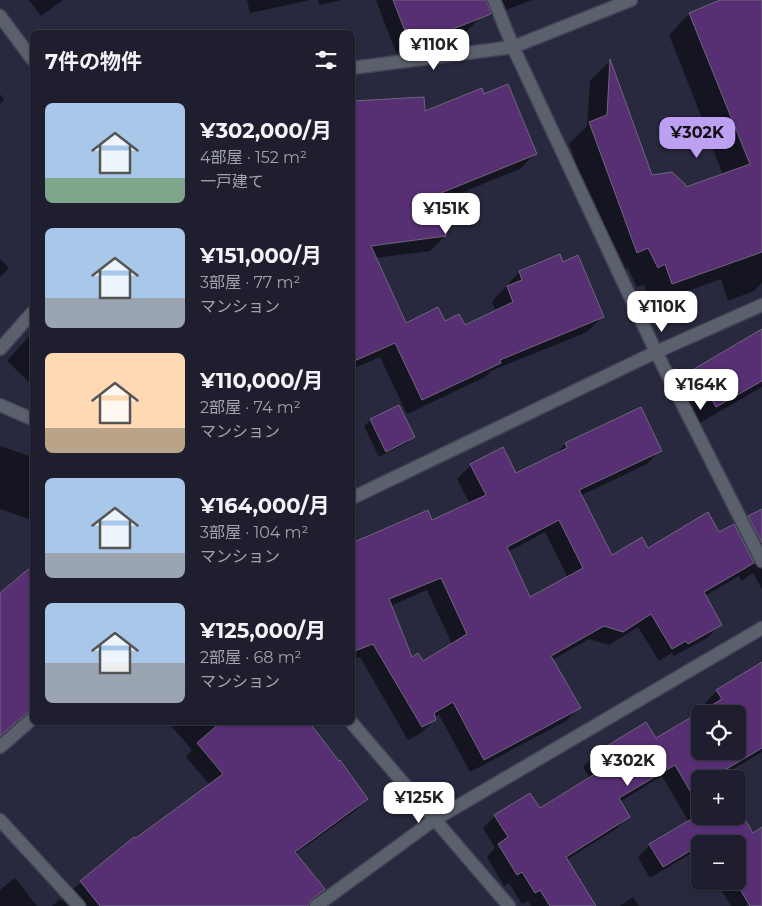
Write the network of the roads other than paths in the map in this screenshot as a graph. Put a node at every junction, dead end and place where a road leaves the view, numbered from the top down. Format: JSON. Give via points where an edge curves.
{"nodes":[{"id":1,"x":494,"y":0,"type":"edge"},
{"id":2,"x":631,"y":0,"type":"edge"},
{"id":3,"x":0,"y":16,"type":"edge"},
{"id":4,"x":513,"y":47,"type":"junction"},
{"id":5,"x":30,"y":56,"type":"edge"},
{"id":6,"x":355,"y":68,"type":"edge"},
{"id":7,"x":762,"y":305,"type":"edge"},
{"id":8,"x":30,"y":316,"type":"edge"},
{"id":9,"x":0,"y":349,"type":"edge"},
{"id":10,"x":656,"y":352,"type":"junction"},
{"id":11,"x":0,"y":405,"type":"edge"},
{"id":12,"x":30,"y":418,"type":"edge"},
{"id":13,"x":355,"y":497,"type":"edge"},
{"id":14,"x":762,"y":561,"type":"edge"},
{"id":15,"x":762,"y":628,"type":"edge"},
{"id":16,"x":30,"y":721,"type":"edge"},
{"id":17,"x":354,"y":725,"type":"edge"},
{"id":18,"x":0,"y":747,"type":"edge"},
{"id":19,"x":0,"y":820,"type":"edge"},
{"id":20,"x":434,"y":820,"type":"junction"},
{"id":21,"x":80,"y":906,"type":"edge"},
{"id":22,"x":316,"y":906,"type":"edge"},
{"id":23,"x":509,"y":906,"type":"edge"}],
"edges":[{"from":1,"to":4,"type":"street"},
{"from":2,"to":4,"type":"street"},
{"from":3,"to":5,"type":"street"},
{"from":4,"to":6,"type":"street"},
{"from":4,"to":10,"type":"street"},
{"from":7,"to":10,"type":"street"},
{"from":8,"to":9,"type":"street"},
{"from":10,"to":13,"type":"street"},
{"from":10,"to":14,"type":"street"},
{"from":11,"to":12,"type":"street"},
{"from":15,"to":20,"type":"street"},
{"from":16,"to":18,"type":"street"},
{"from":17,"to":20,"type":"street"},
{"from":19,"to":21,"type":"street"},
{"from":20,"to":22,"type":"street"},
{"from":20,"to":23,"type":"street"}]}
